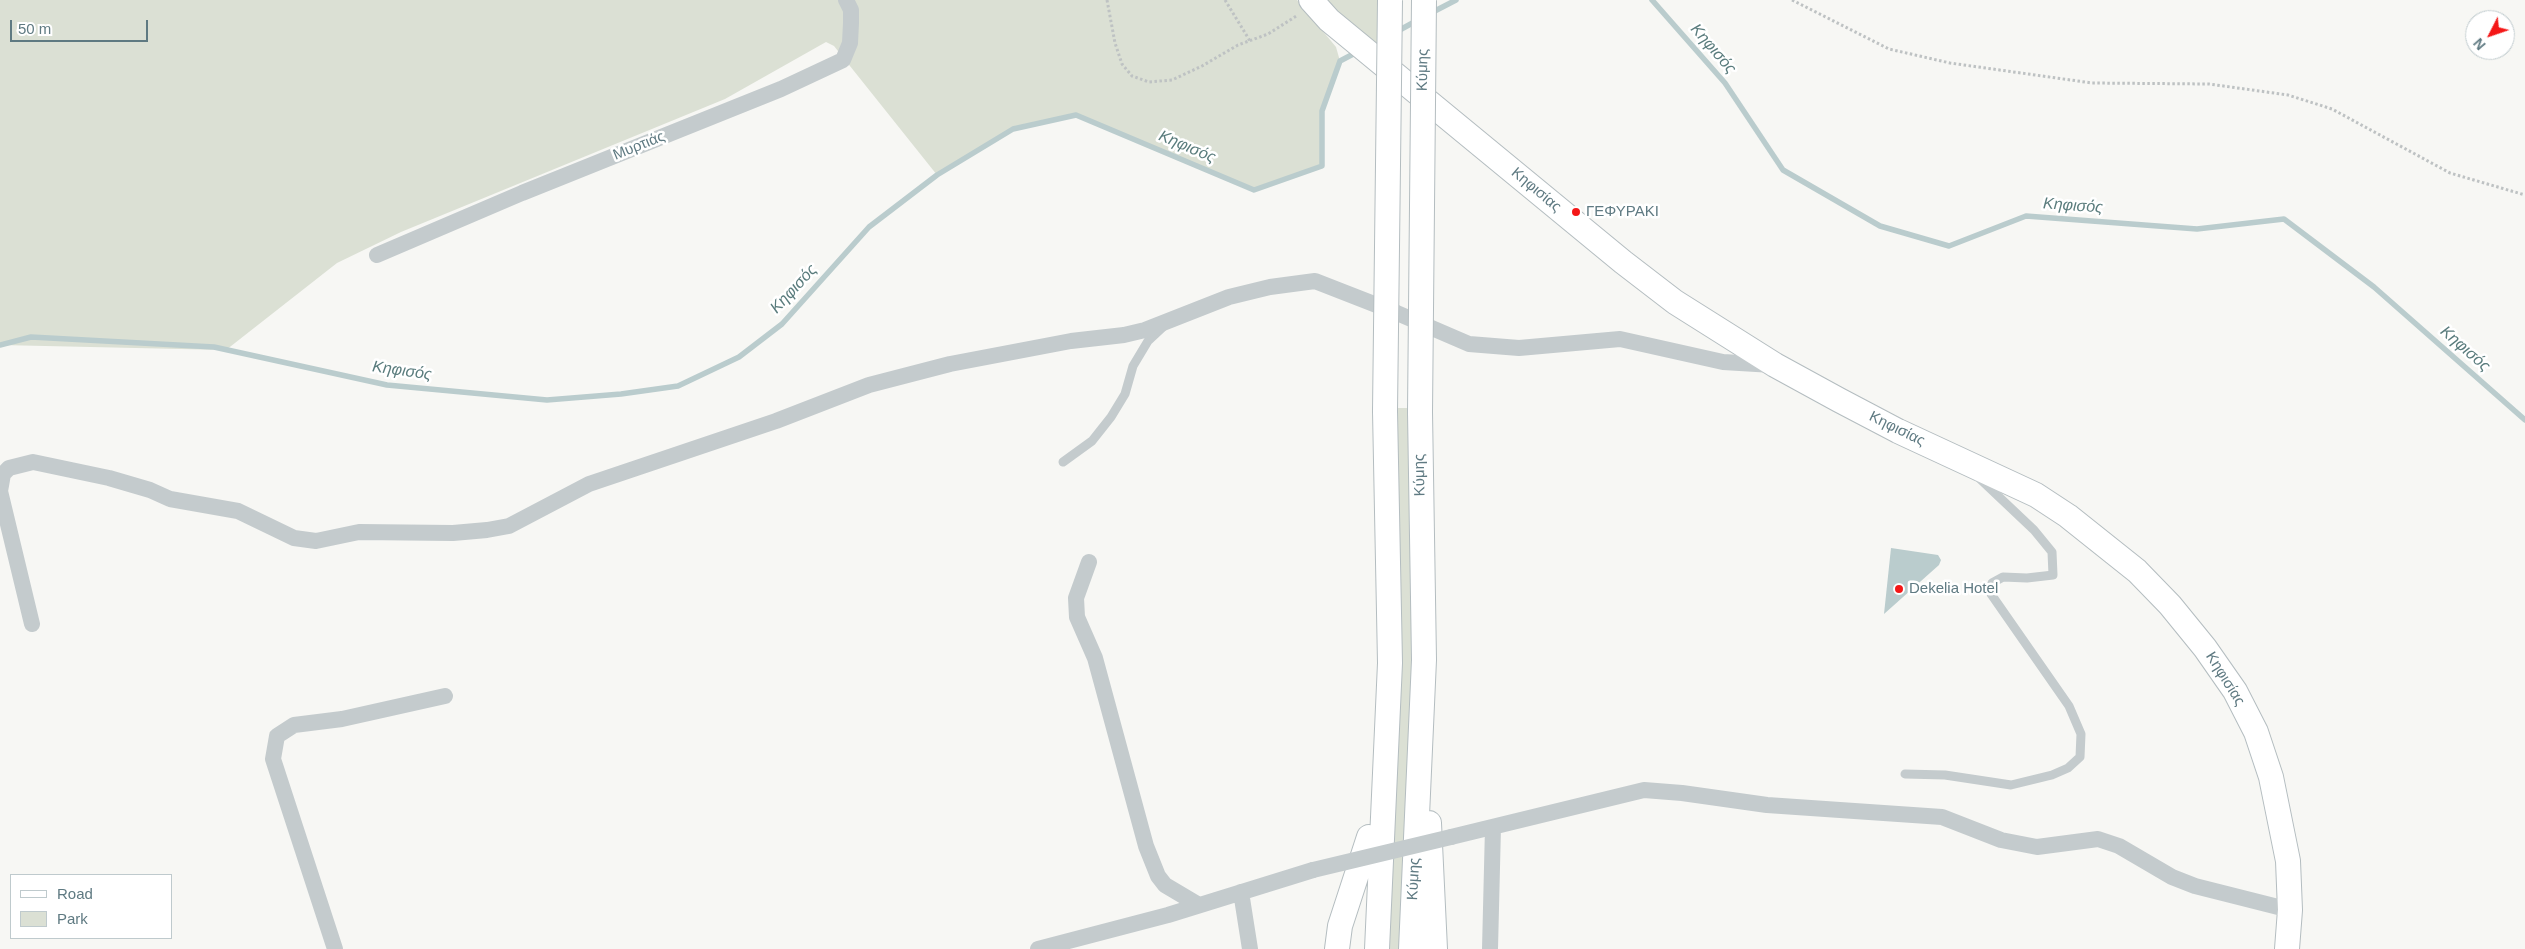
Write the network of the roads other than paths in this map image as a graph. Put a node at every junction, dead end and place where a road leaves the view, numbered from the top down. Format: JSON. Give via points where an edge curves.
{"nodes":[{"id":1,"x":846,"y":0,"type":"edge"},
{"id":2,"x":1390,"y":0,"type":"edge"},
{"id":3,"x":1424,"y":0,"type":"edge"},
{"id":4,"x":1312,"y":1,"type":"edge"},
{"id":5,"x":376,"y":255,"type":"dead end"},
{"id":6,"x":1170,"y":320,"type":"junction"},
{"id":7,"x":1775,"y":365,"type":"junction"},
{"id":8,"x":1959,"y":459,"type":"junction"},
{"id":9,"x":1063,"y":462,"type":"dead end"},
{"id":10,"x":4,"y":467,"type":"edge"},
{"id":11,"x":1089,"y":562,"type":"dead end"},
{"id":12,"x":32,"y":624,"type":"dead end"},
{"id":13,"x":445,"y":696,"type":"dead end"},
{"id":14,"x":1905,"y":774,"type":"dead end"},
{"id":15,"x":1419,"y":788,"type":"junction"},
{"id":16,"x":1385,"y":790,"type":"junction"},
{"id":17,"x":1493,"y":827,"type":"junction"},
{"id":18,"x":1241,"y":892,"type":"junction"},
{"id":19,"x":1197,"y":904,"type":"junction"},
{"id":20,"x":2290,"y":910,"type":"junction"},
{"id":21,"x":335,"y":949,"type":"edge"},
{"id":22,"x":1038,"y":949,"type":"edge"},
{"id":23,"x":1250,"y":949,"type":"edge"},
{"id":24,"x":1337,"y":949,"type":"edge"},
{"id":25,"x":1377,"y":949,"type":"edge"},
{"id":26,"x":1411,"y":949,"type":"edge"},
{"id":27,"x":1435,"y":949,"type":"edge"},
{"id":28,"x":1490,"y":949,"type":"edge"},
{"id":29,"x":2287,"y":949,"type":"edge"}],
"edges":[{"from":1,"to":5,"type":"street","name":"Μυρτιάς","via":[[851,10],[850,43],[843,60],[781,89],[522,192]]},
{"from":2,"to":16,"type":"main road","bridge":true,"via":[[1385,411],[1390,663]]},
{"from":3,"to":15,"type":"main road","name":"Κύμης","bridge":true,"via":[[1420,412],[1424,660]]},
{"from":4,"to":7,"type":"main road","name":"Κηφισίας","via":[[1329,20],[1649,283]]},
{"from":6,"to":7,"type":"street","via":[[1229,296],[1315,281],[1469,344],[1518,348],[1620,339],[1723,362]]},
{"from":6,"to":9,"type":"lane","via":[[1148,341],[1133,366],[1124,394],[1111,417],[1092,441]]},
{"from":6,"to":10,"type":"street","via":[[1124,335],[1071,341],[950,364],[869,385],[776,421],[590,484],[508,526],[487,530],[358,532],[316,541],[275,531],[238,511],[170,499],[150,490],[62,467],[33,462]]},
{"from":7,"to":8,"type":"main road","name":"Κηφισίας","via":[[1898,431]]},
{"from":8,"to":14,"type":"lane","via":[[2034,530],[2052,552],[2053,575],[2003,577],[1992,583],[1991,594],[2069,706],[2081,734],[2080,757],[2068,768],[2052,775],[2011,785],[1945,775]]},
{"from":8,"to":20,"type":"main road","name":"Κηφισίας","via":[[2036,495],[2075,522],[2136,571],[2170,605],[2205,648],[2235,691],[2252,724],[2271,777],[2288,861]]},
{"from":10,"to":12,"type":"street","via":[[0,491],[2,503]]},
{"from":11,"to":19,"type":"street","via":[[1076,598],[1077,617],[1094,658],[1146,846],[1165,885]]},
{"from":13,"to":21,"type":"street","via":[[342,719],[294,725],[278,736],[272,759]]},
{"from":15,"to":26,"type":"main road","name":"Κύμης"},
{"from":15,"to":27,"type":"main road","via":[[1431,829]]},
{"from":16,"to":24,"type":"main road","via":[[1340,926]]},
{"from":16,"to":25,"type":"main road"},
{"from":17,"to":18,"type":"street","bridge":true,"via":[[1313,870]]},
{"from":17,"to":20,"type":"street","via":[[1644,790],[1767,805],[1942,817],[2001,840],[2037,847],[2098,839],[2119,846],[2172,877],[2195,886]]},
{"from":17,"to":28,"type":"street"},
{"from":18,"to":19,"type":"street"},
{"from":18,"to":23,"type":"street"},
{"from":19,"to":22,"type":"street","via":[[1168,915]]},
{"from":20,"to":29,"type":"main road","name":"Κηφισίας"}]}
